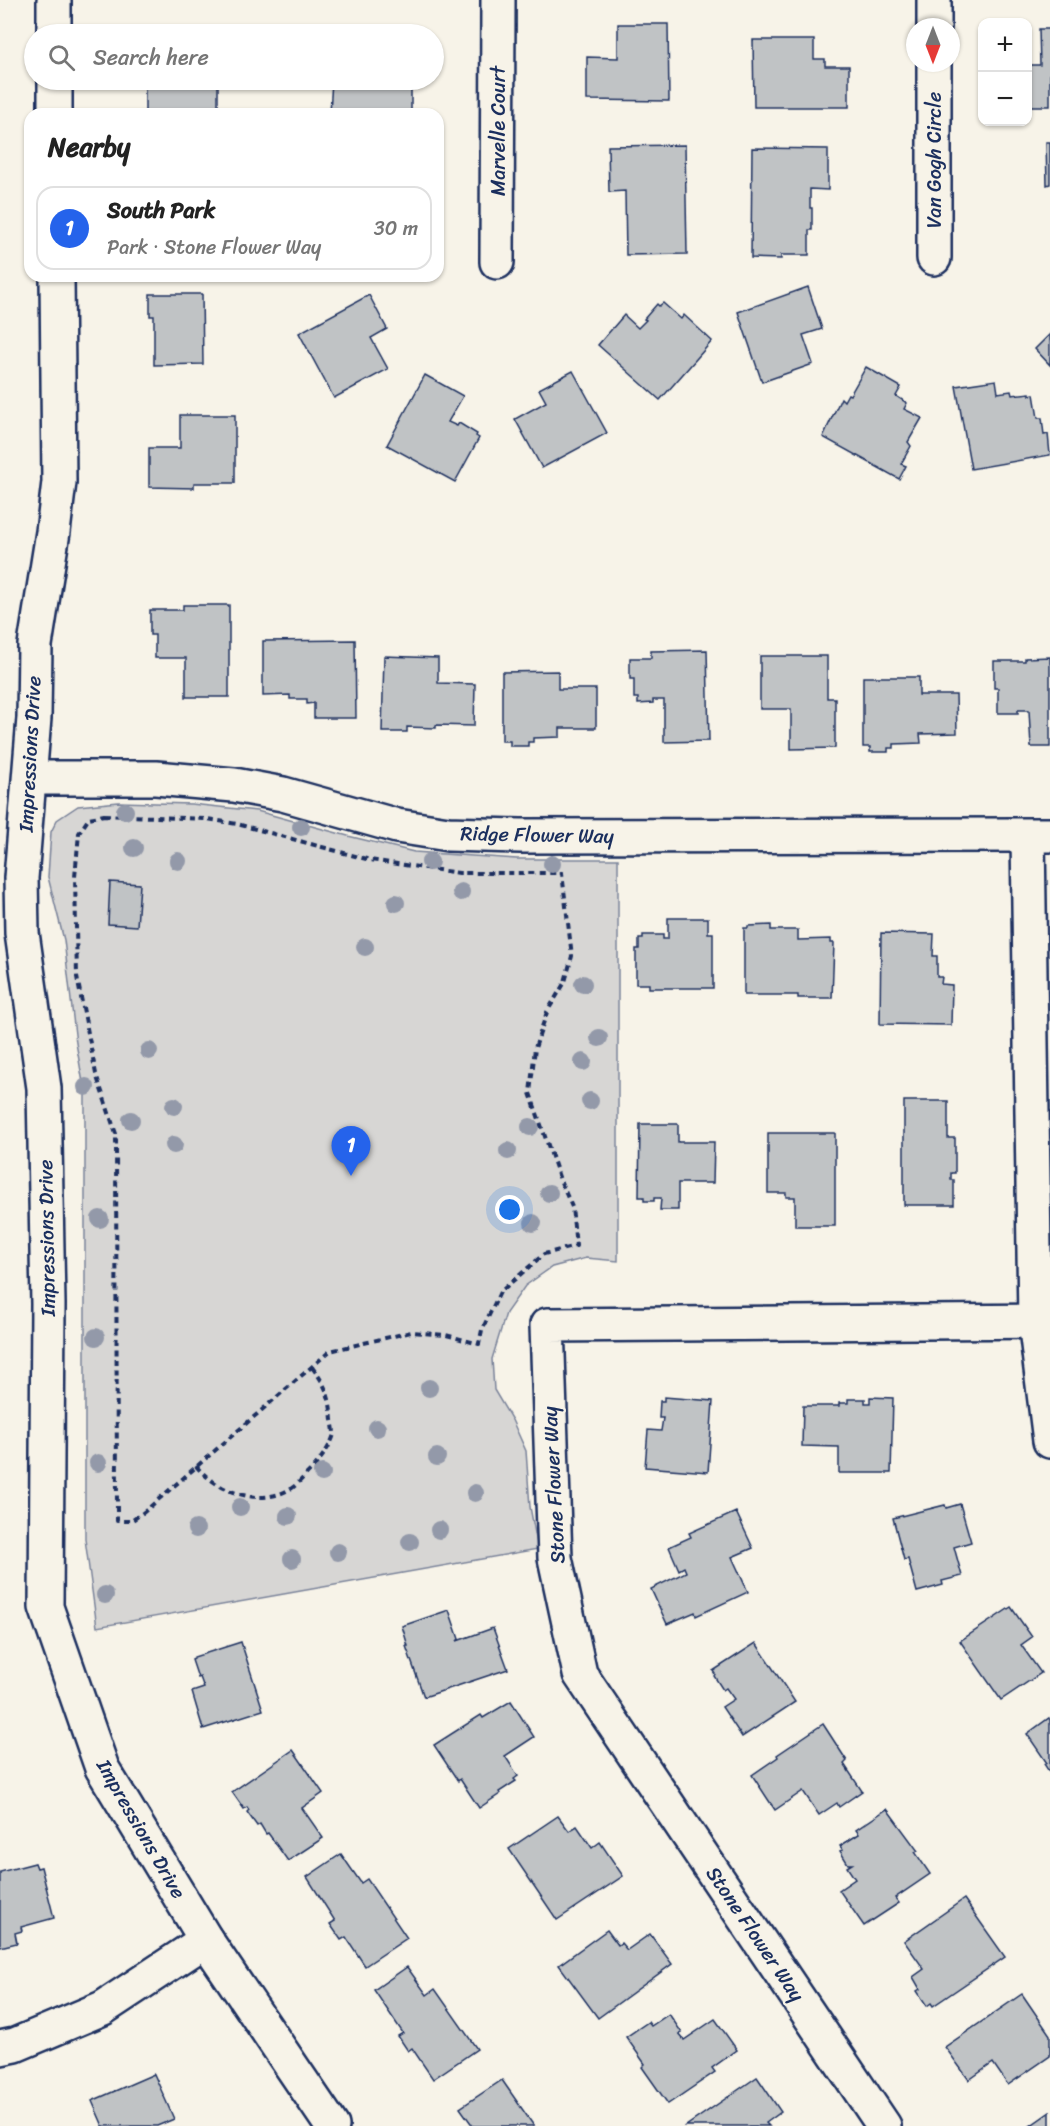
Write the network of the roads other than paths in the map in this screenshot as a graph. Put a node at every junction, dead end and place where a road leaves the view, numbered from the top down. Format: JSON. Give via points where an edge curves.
{"nodes":[{"id":1,"x":54,"y":0,"type":"edge"},
{"id":2,"x":498,"y":0,"type":"edge"},
{"id":3,"x":934,"y":0,"type":"edge"},
{"id":4,"x":934,"y":18,"type":"edge"},
{"id":5,"x":54,"y":24,"type":"edge"},
{"id":6,"x":934,"y":72,"type":"edge"},
{"id":7,"x":55,"y":90,"type":"edge"},
{"id":8,"x":55,"y":108,"type":"edge"},
{"id":9,"x":934,"y":258,"type":"dead end"},
{"id":10,"x":497,"y":262,"type":"dead end"},
{"id":11,"x":57,"y":282,"type":"edge"},
{"id":12,"x":30,"y":778,"type":"junction"},
{"id":13,"x":1039,"y":836,"type":"edge"},
{"id":14,"x":1042,"y":1322,"type":"edge"},
{"id":15,"x":1050,"y":1441,"type":"edge"},
{"id":16,"x":206,"y":1940,"type":"junction"},
{"id":17,"x":0,"y":2048,"type":"edge"},
{"id":18,"x":332,"y":2126,"type":"edge"},
{"id":19,"x":884,"y":2126,"type":"edge"}],
"edges":[{"from":1,"to":5,"type":"street"},
{"from":2,"to":10,"type":"street","name":"Marvelle Court"},
{"from":3,"to":4,"type":"street"},
{"from":6,"to":9,"type":"street","name":"Van Gogh Circle"},
{"from":7,"to":8,"type":"street"},
{"from":11,"to":12,"type":"street","name":"Impressions Drive","via":[[59,482],[35,645]]},
{"from":12,"to":13,"type":"street","name":"Ridge Flower Way","via":[[156,778],[234,785],[284,794],[397,826],[448,834]]},
{"from":12,"to":16,"type":"street","name":"Impressions Drive","via":[[21,878],[22,933],[44,1088],[48,1304],[46,1607],[102,1768]]},
{"from":13,"to":14,"type":"street"},
{"from":14,"to":15,"type":"street"},
{"from":14,"to":19,"type":"street","name":"Stone Flower Way","via":[[547,1325],[555,1558],[580,1674]]},
{"from":16,"to":17,"type":"street","via":[[103,2008]]},
{"from":16,"to":18,"type":"street","name":"Impressions Drive"}]}
